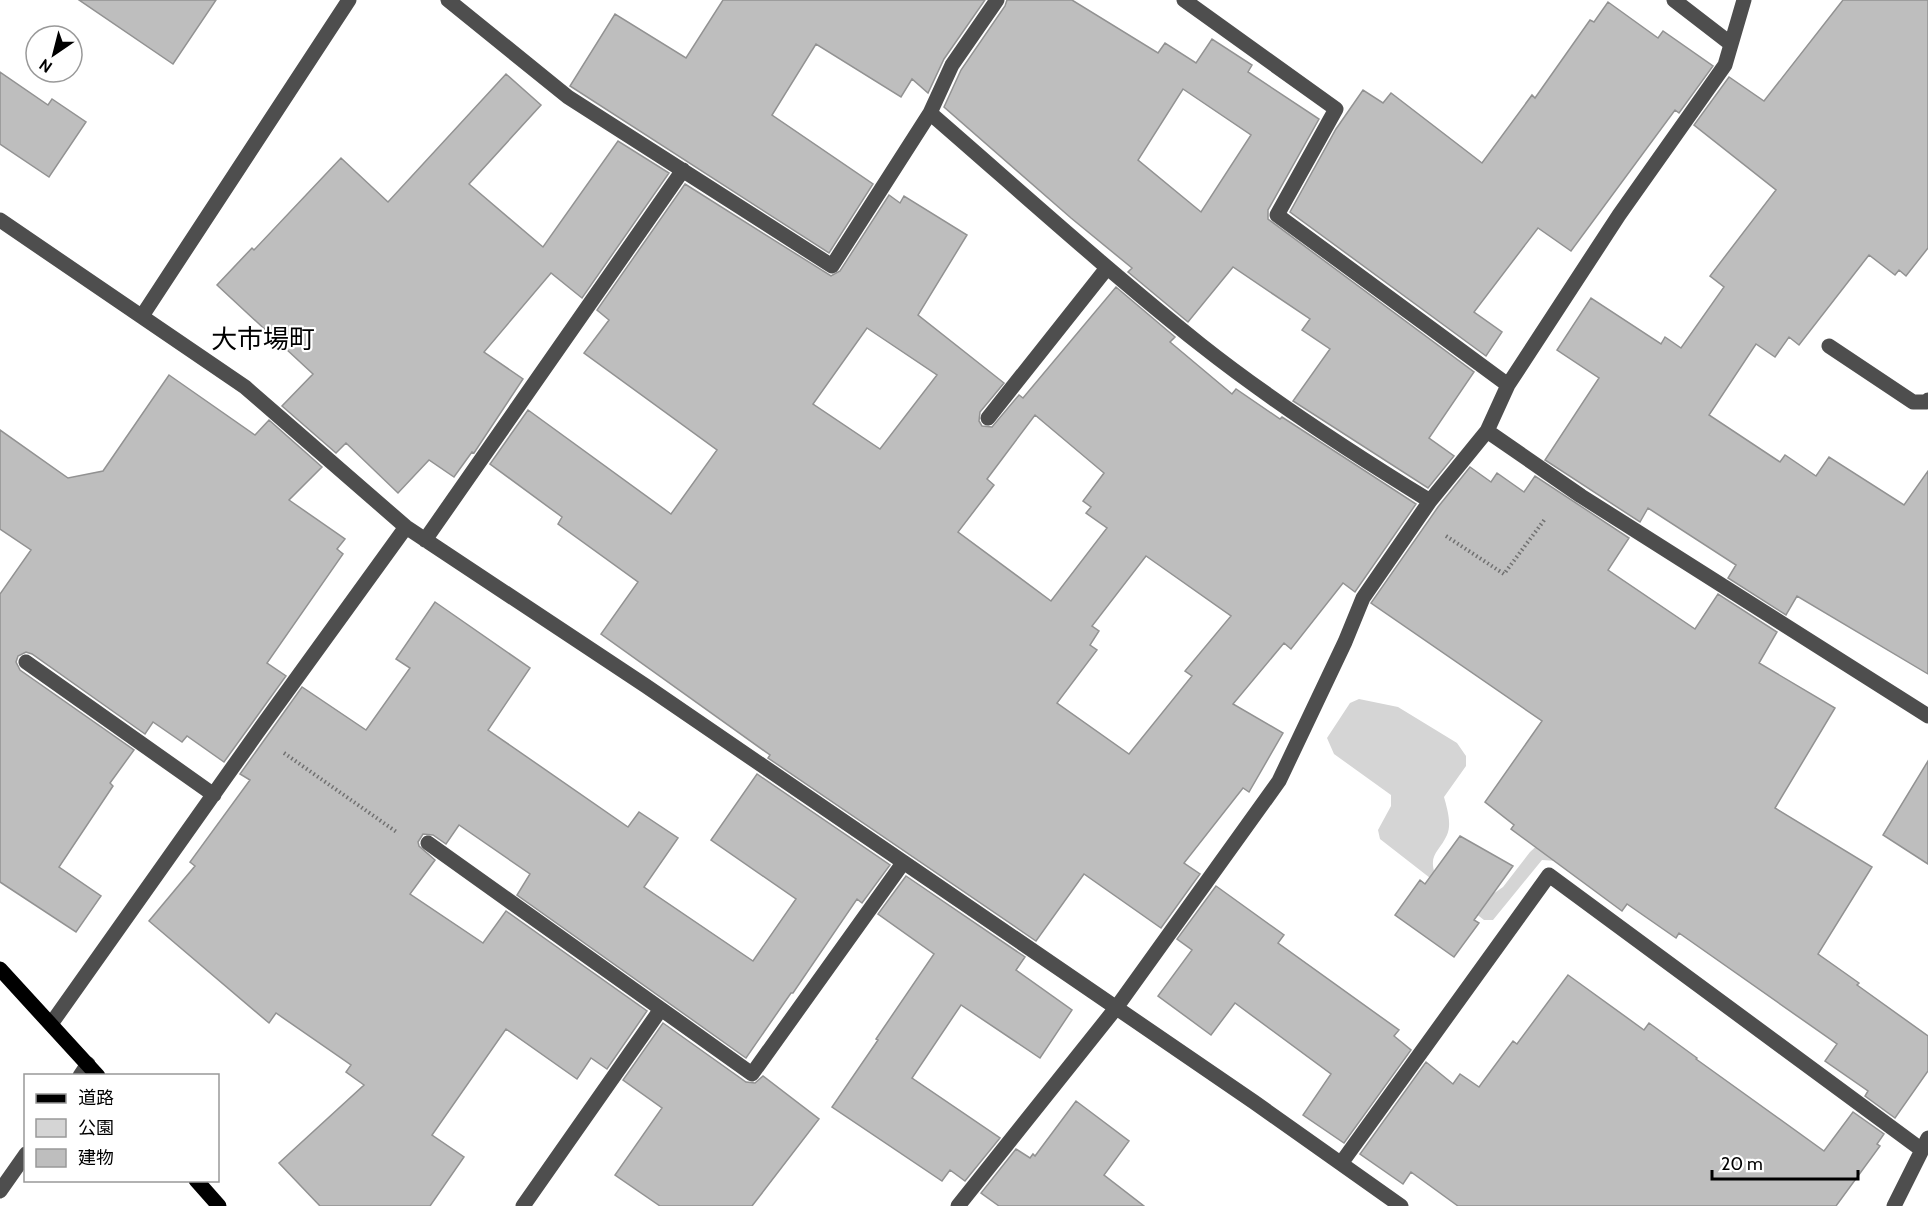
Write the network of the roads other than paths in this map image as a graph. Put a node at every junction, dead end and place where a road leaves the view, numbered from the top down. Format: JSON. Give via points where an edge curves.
{"nodes":[{"id":1,"x":349,"y":0,"type":"edge"},
{"id":2,"x":448,"y":0,"type":"edge"},
{"id":3,"x":998,"y":0,"type":"edge"},
{"id":4,"x":1184,"y":0,"type":"edge"},
{"id":5,"x":1674,"y":0,"type":"edge"},
{"id":6,"x":1744,"y":0,"type":"edge"},
{"id":7,"x":1731,"y":44,"type":"junction"},
{"id":8,"x":930,"y":113,"type":"junction"},
{"id":9,"x":683,"y":170,"type":"junction"},
{"id":10,"x":0,"y":220,"type":"edge"},
{"id":11,"x":1107,"y":268,"type":"junction"},
{"id":12,"x":142,"y":316,"type":"junction"},
{"id":13,"x":1829,"y":346,"type":"dead end"},
{"id":14,"x":1508,"y":385,"type":"junction"},
{"id":15,"x":1928,"y":400,"type":"edge"},
{"id":16,"x":988,"y":418,"type":"dead end"},
{"id":17,"x":1486,"y":431,"type":"junction"},
{"id":18,"x":1430,"y":501,"type":"junction"},
{"id":19,"x":406,"y":527,"type":"junction"},
{"id":20,"x":425,"y":540,"type":"junction"},
{"id":21,"x":26,"y":662,"type":"dead end"},
{"id":22,"x":1928,"y":716,"type":"edge"},
{"id":23,"x":214,"y":795,"type":"junction"},
{"id":24,"x":428,"y":843,"type":"road end"},
{"id":25,"x":903,"y":863,"type":"junction"},
{"id":26,"x":0,"y":969,"type":"edge"},
{"id":27,"x":1116,"y":1008,"type":"junction"},
{"id":28,"x":661,"y":1009,"type":"junction"},
{"id":29,"x":51,"y":1024,"type":"junction"},
{"id":30,"x":84,"y":1070,"type":"edge"},
{"id":31,"x":1925,"y":1144,"type":"edge"},
{"id":32,"x":24,"y":1157,"type":"edge"},
{"id":33,"x":1342,"y":1162,"type":"junction"},
{"id":34,"x":198,"y":1182,"type":"edge"},
{"id":35,"x":0,"y":1191,"type":"edge"},
{"id":36,"x":219,"y":1206,"type":"edge"},
{"id":37,"x":523,"y":1206,"type":"edge"},
{"id":38,"x":958,"y":1206,"type":"edge"},
{"id":39,"x":1401,"y":1206,"type":"edge"},
{"id":40,"x":1894,"y":1206,"type":"edge"}],
"edges":[{"from":1,"to":12,"type":"street"},
{"from":2,"to":9,"type":"street","via":[[568,97]]},
{"from":3,"to":8,"type":"street","via":[[952,65]]},
{"from":4,"to":14,"type":"street","via":[[1336,109],[1277,215]]},
{"from":5,"to":7,"type":"street"},
{"from":6,"to":7,"type":"street"},
{"from":7,"to":14,"type":"street","via":[[1725,65],[1619,215]]},
{"from":8,"to":9,"type":"street","via":[[832,266]]},
{"from":8,"to":11,"type":"street"},
{"from":9,"to":20,"type":"street"},
{"from":10,"to":12,"type":"street"},
{"from":11,"to":16,"type":"street"},
{"from":11,"to":18,"type":"street","via":[[1267,393],[1341,446]]},
{"from":12,"to":19,"type":"street","via":[[245,387]]},
{"from":13,"to":15,"type":"street","via":[[1913,402]]},
{"from":14,"to":17,"type":"street"},
{"from":17,"to":18,"type":"street"},
{"from":17,"to":22,"type":"street","via":[[1581,496]]},
{"from":18,"to":27,"type":"street","via":[[1362,598],[1279,781]]},
{"from":19,"to":20,"type":"street"},
{"from":19,"to":23,"type":"street"},
{"from":20,"to":25,"type":"street"},
{"from":21,"to":23,"type":"street"},
{"from":23,"to":29,"type":"street"},
{"from":24,"to":28,"type":"street"},
{"from":25,"to":27,"type":"street"},
{"from":25,"to":28,"type":"street","via":[[752,1074]]},
{"from":26,"to":29,"type":"main road"},
{"from":27,"to":33,"type":"street"},
{"from":27,"to":38,"type":"street"},
{"from":28,"to":37,"type":"street"},
{"from":29,"to":30,"type":"main road"},
{"from":31,"to":33,"type":"street","via":[[1549,875]]},
{"from":31,"to":40,"type":"street"},
{"from":32,"to":35,"type":"street"},
{"from":33,"to":39,"type":"street"},
{"from":34,"to":36,"type":"main road"}]}
